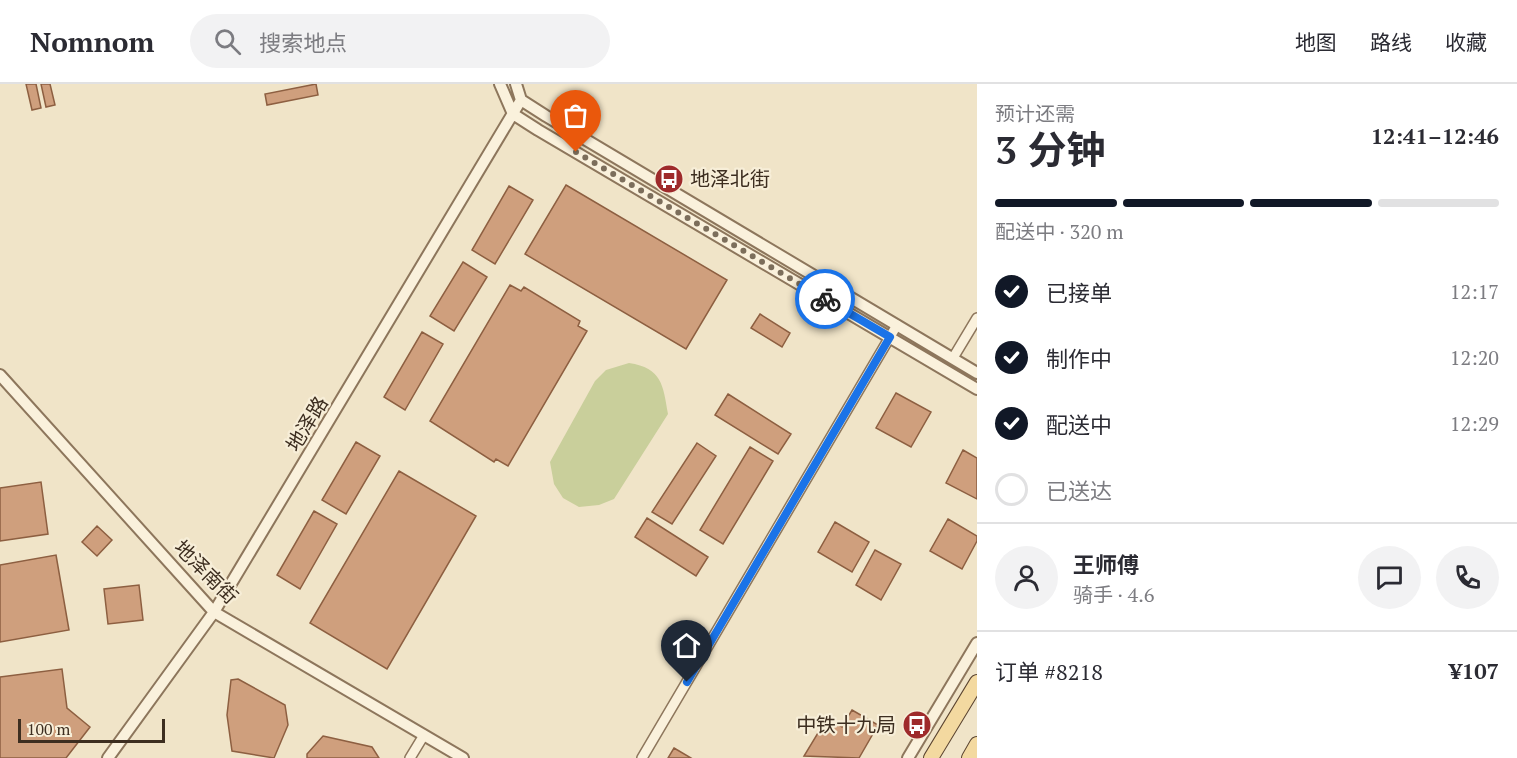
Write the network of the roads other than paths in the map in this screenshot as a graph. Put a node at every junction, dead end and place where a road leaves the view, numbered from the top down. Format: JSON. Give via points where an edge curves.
{"nodes":[{"id":1,"x":500,"y":84,"type":"edge"},
{"id":2,"x":516,"y":84,"type":"edge"},
{"id":3,"x":521,"y":100,"type":"junction"},
{"id":4,"x":513,"y":114,"type":"junction"},
{"id":5,"x":977,"y":318,"type":"edge"},
{"id":6,"x":897,"y":325,"type":"junction"},
{"id":7,"x":890,"y":337,"type":"junction"},
{"id":8,"x":953,"y":358,"type":"junction"},
{"id":9,"x":977,"y":373,"type":"edge"},
{"id":10,"x":0,"y":375,"type":"edge"},
{"id":11,"x":977,"y":389,"type":"edge"},
{"id":12,"x":214,"y":612,"type":"junction"},
{"id":13,"x":977,"y":643,"type":"edge"},
{"id":14,"x":977,"y":682,"type":"edge"},
{"id":15,"x":424,"y":735,"type":"junction"},
{"id":16,"x":977,"y":744,"type":"edge"},
{"id":17,"x":108,"y":758,"type":"edge"},
{"id":18,"x":410,"y":758,"type":"edge"},
{"id":19,"x":463,"y":758,"type":"edge"},
{"id":20,"x":642,"y":758,"type":"edge"},
{"id":21,"x":908,"y":758,"type":"edge"},
{"id":22,"x":931,"y":758,"type":"edge"},
{"id":23,"x":969,"y":758,"type":"edge"}],
"edges":[{"from":1,"to":4,"type":"street"},
{"from":2,"to":3,"type":"street"},
{"from":3,"to":4,"type":"street","name":"地泽路"},
{"from":3,"to":6,"type":"street"},
{"from":4,"to":7,"type":"street"},
{"from":4,"to":12,"type":"street","name":"地泽路"},
{"from":5,"to":8,"type":"street"},
{"from":6,"to":7,"type":"street"},
{"from":6,"to":8,"type":"street"},
{"from":7,"to":11,"type":"street"},
{"from":7,"to":20,"type":"street"},
{"from":8,"to":9,"type":"street"},
{"from":10,"to":12,"type":"street","name":"地泽南街"},
{"from":12,"to":15,"type":"street","name":"地泽南街"},
{"from":12,"to":17,"type":"street","name":"地泽路"},
{"from":13,"to":21,"type":"street"},
{"from":14,"to":22,"type":"main road"},
{"from":15,"to":18,"type":"street"},
{"from":15,"to":19,"type":"street","name":"地泽南街"},
{"from":16,"to":23,"type":"main road"}]}
